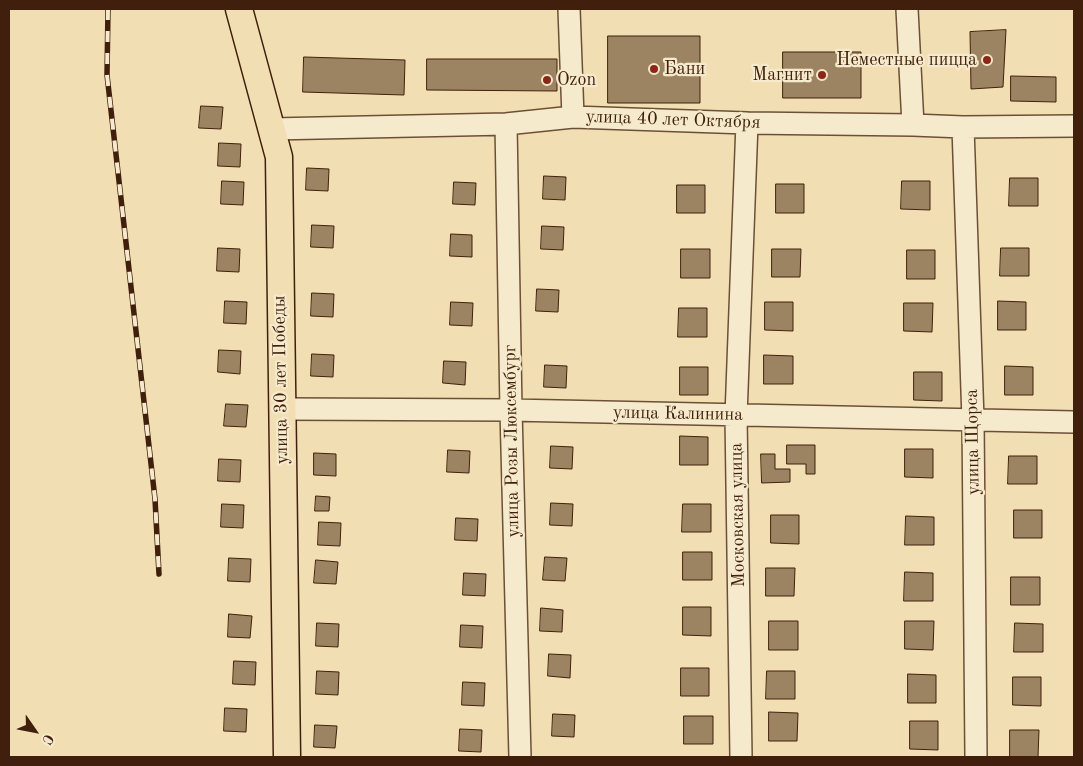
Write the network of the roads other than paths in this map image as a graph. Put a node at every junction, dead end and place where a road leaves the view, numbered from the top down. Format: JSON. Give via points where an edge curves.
{"nodes":[{"id":1,"x":239,"y":9,"type":"edge"},
{"id":2,"x":569,"y":9,"type":"edge"},
{"id":3,"x":907,"y":9,"type":"edge"},
{"id":4,"x":573,"y":117,"type":"junction"},
{"id":5,"x":747,"y":123,"type":"junction"},
{"id":6,"x":506,"y":124,"type":"junction"},
{"id":7,"x":913,"y":125,"type":"junction"},
{"id":8,"x":1074,"y":126,"type":"edge"},
{"id":9,"x":963,"y":127,"type":"junction"},
{"id":10,"x":272,"y":129,"type":"junction"},
{"id":11,"x":282,"y":409,"type":"junction"},
{"id":12,"x":511,"y":410,"type":"junction"},
{"id":13,"x":736,"y":416,"type":"junction"},
{"id":14,"x":973,"y":420,"type":"junction"},
{"id":15,"x":1074,"y":422,"type":"edge"},
{"id":16,"x":287,"y":757,"type":"edge"},
{"id":17,"x":520,"y":757,"type":"edge"},
{"id":18,"x":741,"y":757,"type":"edge"},
{"id":19,"x":976,"y":757,"type":"edge"}],
"edges":[{"from":1,"to":10,"type":"main road","name":"улица 30 лет Победы"},
{"from":2,"to":4,"type":"street"},
{"from":3,"to":7,"type":"street"},
{"from":4,"to":5,"type":"street","name":"улица 40 лет Октября"},
{"from":4,"to":6,"type":"street","name":"улица 40 лет Октября"},
{"from":5,"to":7,"type":"street","name":"улица 40 лет Октября"},
{"from":5,"to":13,"type":"street","name":"Московская улица"},
{"from":6,"to":10,"type":"street","name":"улица 40 лет Октября"},
{"from":6,"to":12,"type":"street","name":"улица Розы Люксембург"},
{"from":7,"to":9,"type":"street","name":"улица 40 лет Октября"},
{"from":8,"to":9,"type":"street","name":"улица 40 лет Октября"},
{"from":9,"to":14,"type":"street","name":"улица Щорса"},
{"from":10,"to":11,"type":"main road","name":"улица 30 лет Победы","via":[[279,157]]},
{"from":11,"to":12,"type":"street","name":"улица Калинина"},
{"from":11,"to":16,"type":"main road","name":"улица 30 лет Победы"},
{"from":12,"to":13,"type":"street","name":"улица Калинина"},
{"from":12,"to":17,"type":"street","name":"улица Розы Люксембург"},
{"from":13,"to":14,"type":"street","name":"улица Калинина"},
{"from":13,"to":18,"type":"street","name":"Московская улица"},
{"from":14,"to":15,"type":"street","name":"улица Калинина"},
{"from":14,"to":19,"type":"street","name":"улица Щорса"}]}
